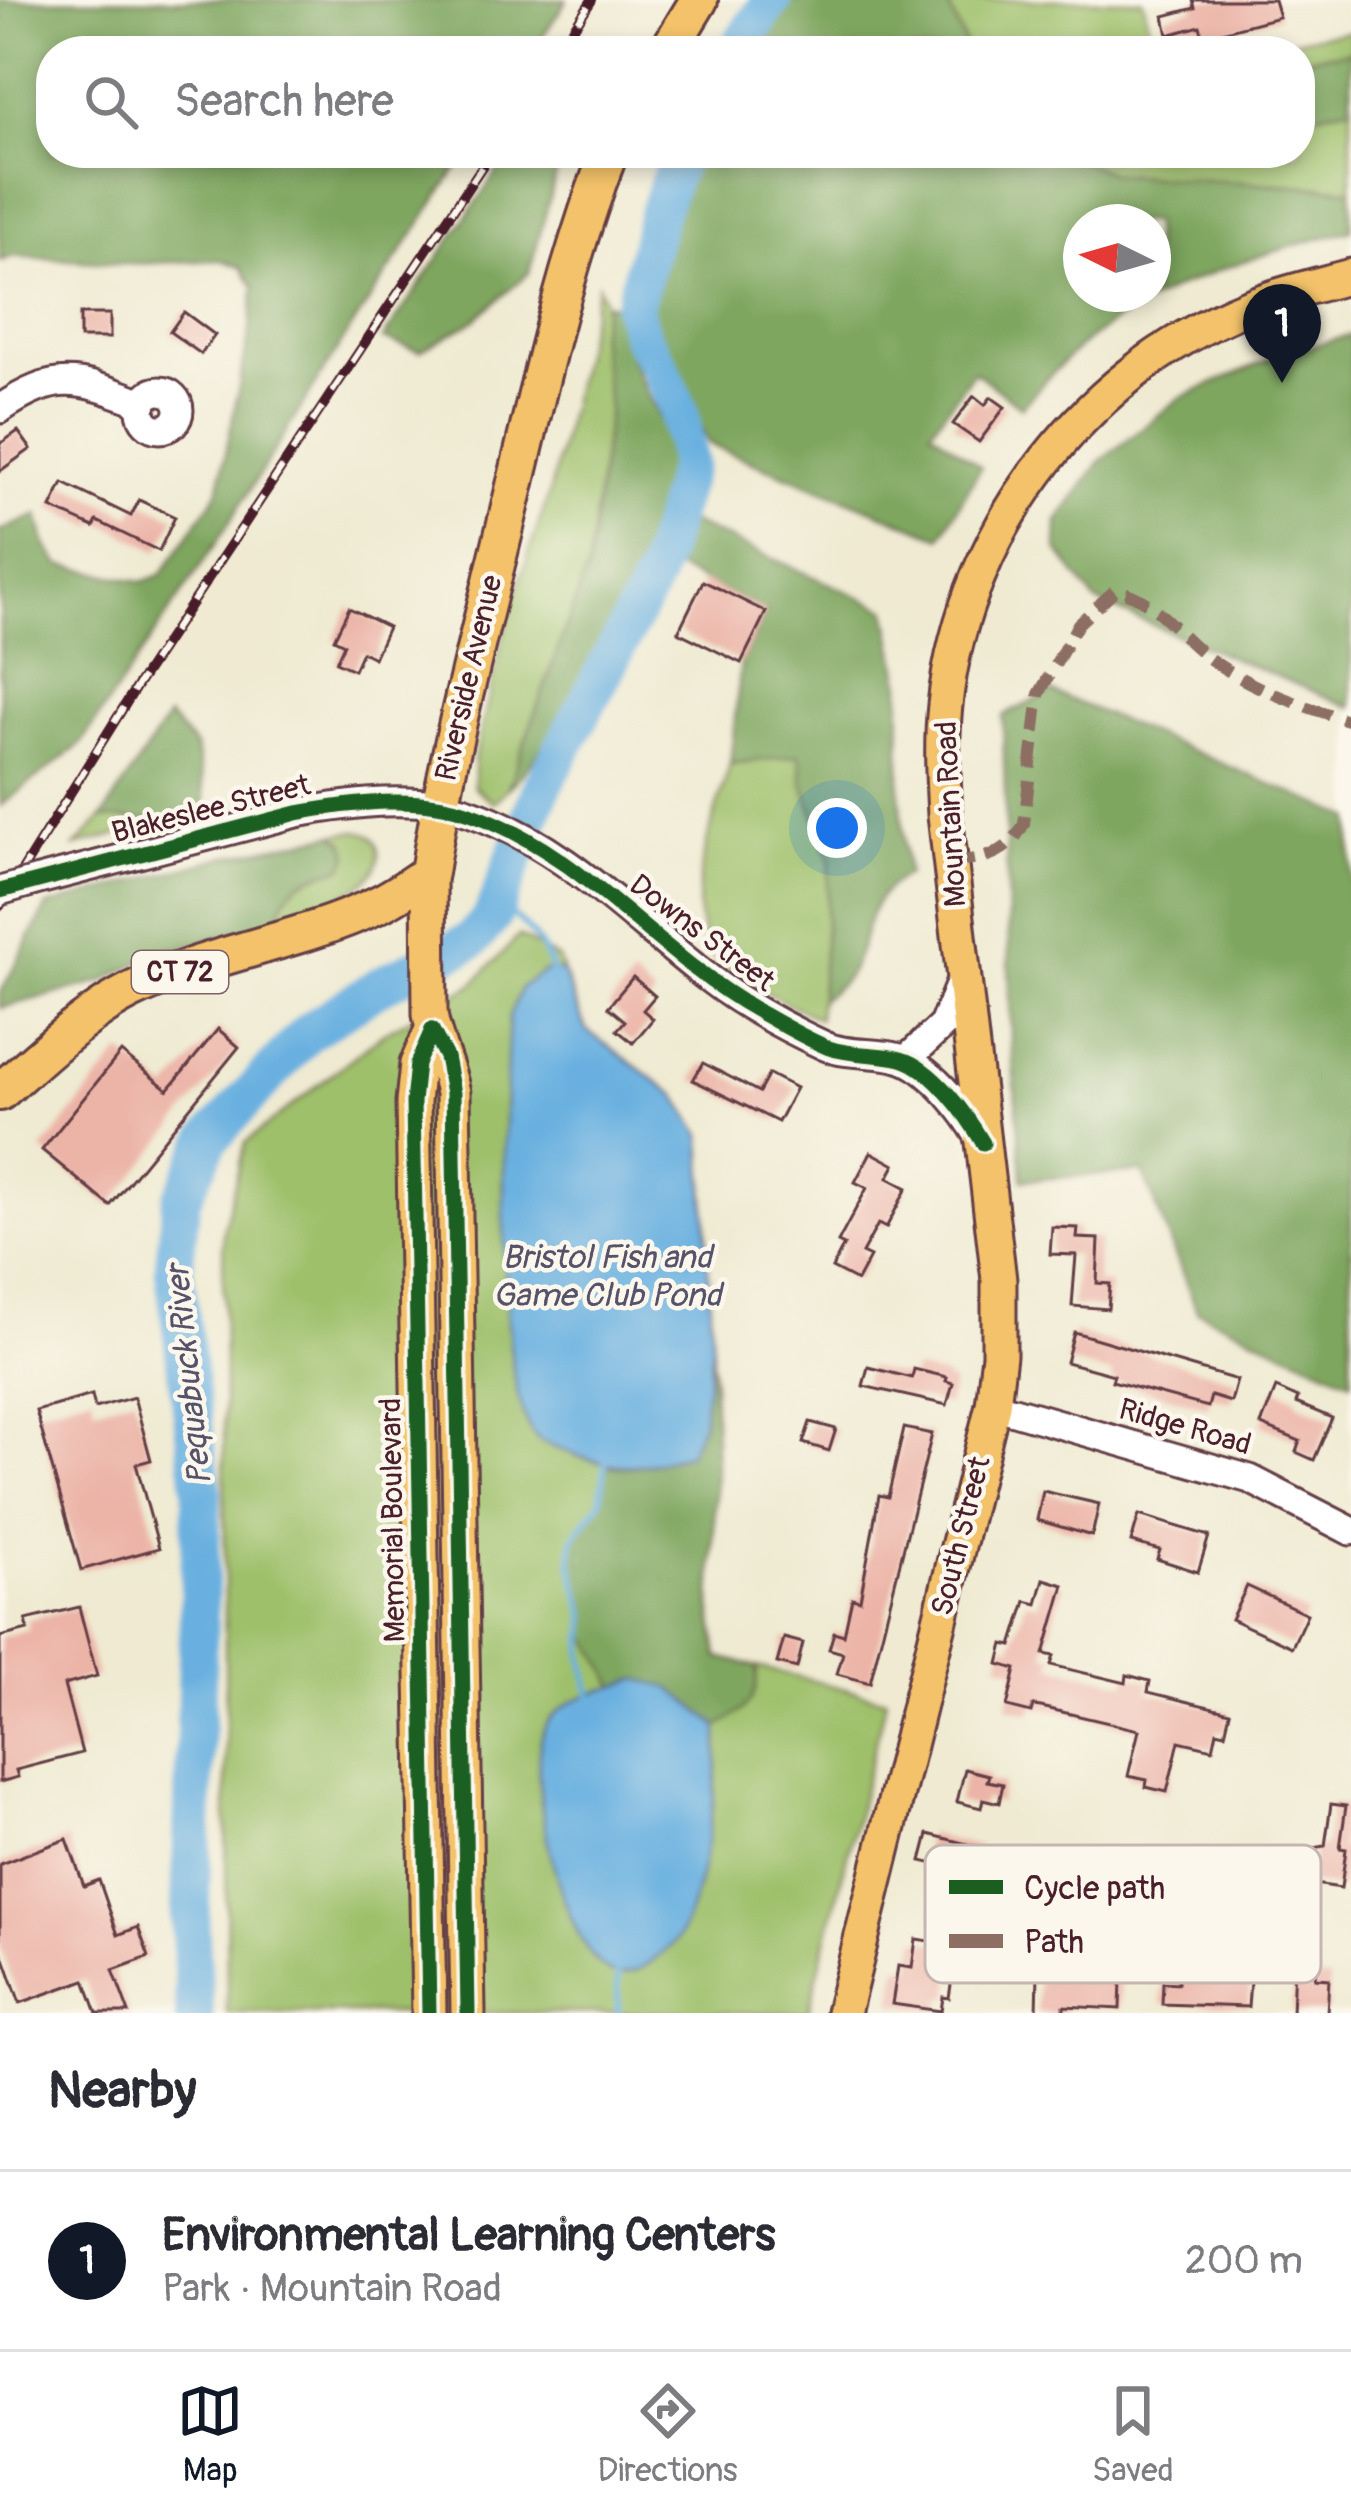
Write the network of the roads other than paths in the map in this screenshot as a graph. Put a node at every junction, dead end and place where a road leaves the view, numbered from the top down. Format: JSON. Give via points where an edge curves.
{"nodes":[{"id":1,"x":699,"y":0,"type":"edge"},
{"id":2,"x":677,"y":36,"type":"edge"},
{"id":3,"x":603,"y":168,"type":"edge"},
{"id":4,"x":1351,"y":276,"type":"edge"},
{"id":5,"x":143,"y":403,"type":"dead end"},
{"id":6,"x":0,"y":410,"type":"edge"},
{"id":7,"x":440,"y":804,"type":"junction"},
{"id":8,"x":429,"y":873,"type":"junction"},
{"id":9,"x":0,"y":891,"type":"edge"},
{"id":10,"x":963,"y":976,"type":"junction"},
{"id":11,"x":432,"y":1022,"type":"junction"},
{"id":12,"x":972,"y":1051,"type":"joint"},
{"id":13,"x":906,"y":1060,"type":"junction"},
{"id":14,"x":0,"y":1093,"type":"edge"},
{"id":15,"x":983,"y":1143,"type":"junction"},
{"id":16,"x":993,"y":1406,"type":"junction"},
{"id":17,"x":1351,"y":1531,"type":"edge"},
{"id":18,"x":429,"y":2013,"type":"edge"},
{"id":19,"x":468,"y":2013,"type":"edge"},
{"id":20,"x":843,"y":2013,"type":"edge"}],
"edges":[{"from":1,"to":2,"type":"highway"},
{"from":3,"to":7,"type":"highway","name":"Riverside Avenue","via":[[561,299]]},
{"from":4,"to":10,"type":"main road","name":"Mountain Road","via":[[1260,302],[1177,344],[1107,392],[1021,492],[985,559],[945,703],[945,815]]},
{"from":5,"to":6,"type":"street","via":[[62,382],[32,388]]},
{"from":7,"to":8,"type":"highway","name":"Riverside Avenue"},
{"from":7,"to":9,"type":"street","name":"Blakeslee Street","bridge":true,"via":[[297,813]]},
{"from":7,"to":13,"type":"street","name":"Downs Street","via":[[557,855],[752,1008],[830,1048]]},
{"from":8,"to":11,"type":"main road","name":"Memorial Boulevard"},
{"from":8,"to":14,"type":"highway","number":"CT 72","via":[[360,912],[127,993]]},
{"from":10,"to":12,"type":"main road","name":"Mountain Road"},
{"from":10,"to":13,"type":"street","via":[[943,1024]]},
{"from":11,"to":18,"type":"main road","name":"Memorial Boulevard","via":[[413,1102]]},
{"from":11,"to":19,"type":"main road","name":"Memorial Boulevard","via":[[453,1093]]},
{"from":12,"to":15,"type":"main road","name":"South Street"},
{"from":13,"to":15,"type":"street","via":[[955,1102]]},
{"from":15,"to":16,"type":"main road","name":"South Street","via":[[999,1280]]},
{"from":16,"to":17,"type":"street","name":"Ridge Road","via":[[1250,1479]]},
{"from":16,"to":20,"type":"main road","name":"South Street"}]}
